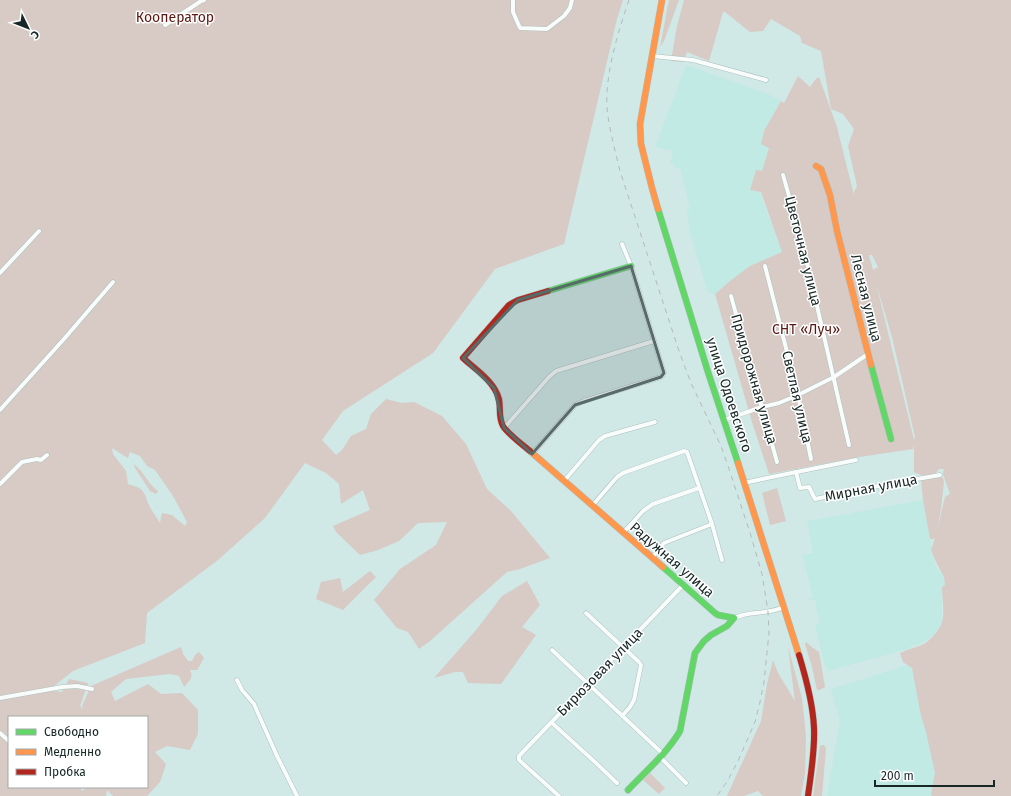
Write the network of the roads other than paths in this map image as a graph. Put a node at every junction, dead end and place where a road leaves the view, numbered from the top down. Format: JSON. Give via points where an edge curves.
{"nodes":[{"id":1,"x":204,"y":0,"type":"edge"},
{"id":2,"x":513,"y":0,"type":"edge"},
{"id":3,"x":572,"y":0,"type":"edge"},
{"id":4,"x":662,"y":0,"type":"edge"},
{"id":5,"x":165,"y":25,"type":"dead end"},
{"id":6,"x":652,"y":56,"type":"junction"},
{"id":7,"x":766,"y":80,"type":"dead end"},
{"id":8,"x":816,"y":166,"type":"dead end"},
{"id":9,"x":783,"y":175,"type":"dead end"},
{"id":10,"x":39,"y":231,"type":"dead end"},
{"id":11,"x":622,"y":244,"type":"dead end"},
{"id":12,"x":631,"y":266,"type":"junction"},
{"id":13,"x":765,"y":266,"type":"dead end"},
{"id":14,"x":0,"y":273,"type":"edge"},
{"id":15,"x":113,"y":282,"type":"dead end"},
{"id":16,"x":731,"y":296,"type":"dead end"},
{"id":17,"x":654,"y":341,"type":"junction"},
{"id":18,"x":868,"y":354,"type":"junction"},
{"id":19,"x":834,"y":377,"type":"junction"},
{"id":20,"x":798,"y":395,"type":"junction"},
{"id":21,"x":762,"y":407,"type":"junction"},
{"id":22,"x":0,"y":410,"type":"edge"},
{"id":23,"x":724,"y":420,"type":"junction"},
{"id":24,"x":655,"y":422,"type":"dead end"},
{"id":25,"x":504,"y":428,"type":"junction"},
{"id":26,"x":891,"y":439,"type":"dead end"},
{"id":27,"x":849,"y":445,"type":"dead end"},
{"id":28,"x":532,"y":454,"type":"junction"},
{"id":29,"x":47,"y":455,"type":"dead end"},
{"id":30,"x":811,"y":458,"type":"dead end"},
{"id":31,"x":856,"y":460,"type":"dead end"},
{"id":32,"x":777,"y":462,"type":"dead end"},
{"id":33,"x":796,"y":472,"type":"junction"},
{"id":34,"x":940,"y":475,"type":"dead end"},
{"id":35,"x":564,"y":481,"type":"junction"},
{"id":36,"x":744,"y":483,"type":"junction"},
{"id":37,"x":0,"y":484,"type":"edge"},
{"id":38,"x":699,"y":488,"type":"junction"},
{"id":39,"x":592,"y":506,"type":"junction"},
{"id":40,"x":712,"y":524,"type":"junction"},
{"id":41,"x":623,"y":533,"type":"junction"},
{"id":42,"x":652,"y":558,"type":"junction"},
{"id":43,"x":722,"y":560,"type":"dead end"},
{"id":44,"x":683,"y":585,"type":"junction"},
{"id":45,"x":784,"y":607,"type":"junction"},
{"id":46,"x":586,"y":613,"type":"dead end"},
{"id":47,"x":734,"y":618,"type":"junction"},
{"id":48,"x":623,"y":648,"type":"junction"},
{"id":49,"x":552,"y":650,"type":"dead end"},
{"id":50,"x":237,"y":680,"type":"dead end"},
{"id":51,"x":588,"y":685,"type":"junction"},
{"id":52,"x":92,"y":689,"type":"dead end"},
{"id":53,"x":0,"y":698,"type":"edge"},
{"id":54,"x":622,"y":716,"type":"junction"},
{"id":55,"x":552,"y":723,"type":"junction"},
{"id":56,"x":0,"y":733,"type":"edge"},
{"id":57,"x":8,"y":740,"type":"edge"},
{"id":58,"x":661,"y":755,"type":"junction"},
{"id":59,"x":617,"y":783,"type":"dead end"},
{"id":60,"x":686,"y":783,"type":"dead end"},
{"id":61,"x":628,"y":790,"type":"dead end"},
{"id":62,"x":297,"y":796,"type":"edge"},
{"id":63,"x":559,"y":796,"type":"edge"},
{"id":64,"x":808,"y":796,"type":"edge"}],
"edges":[{"from":1,"to":5,"type":"street","via":[[200,0]]},
{"from":2,"to":3,"type":"street","via":[[513,12],[520,28],[547,29],[564,16]]},
{"from":4,"to":6,"type":"street","name":"улица Одоевского"},
{"from":6,"to":7,"type":"street","via":[[693,60]]},
{"from":6,"to":23,"type":"street","name":"улица Одоевского","via":[[640,124],[641,144],[652,188]]},
{"from":8,"to":18,"type":"street","name":"Лесная улица","via":[[821,169],[830,195]]},
{"from":9,"to":19,"type":"street","name":"Цветочная улица","via":[[803,245]]},
{"from":10,"to":14,"type":"street"},
{"from":11,"to":12,"type":"street"},
{"from":12,"to":17,"type":"street"},
{"from":12,"to":25,"type":"street","via":[[518,300],[509,305],[463,358],[494,388]]},
{"from":13,"to":20,"type":"street","name":"Светлая улица"},
{"from":15,"to":22,"type":"street"},
{"from":16,"to":21,"type":"street","name":"Придорожная улица"},
{"from":17,"to":25,"type":"street","via":[[556,371]]},
{"from":17,"to":28,"type":"street","via":[[664,373],[661,377],[575,406]]},
{"from":18,"to":19,"type":"street"},
{"from":18,"to":26,"type":"street","name":"Лесная улица"},
{"from":19,"to":20,"type":"street"},
{"from":19,"to":27,"type":"street","name":"Цветочная улица"},
{"from":20,"to":21,"type":"street"},
{"from":20,"to":30,"type":"street","name":"Светлая улица"},
{"from":21,"to":23,"type":"street"},
{"from":21,"to":32,"type":"street","name":"Придорожная улица"},
{"from":23,"to":36,"type":"street","name":"улица Одоевского"},
{"from":24,"to":35,"type":"street","via":[[605,436]]},
{"from":25,"to":28,"type":"street","name":"Радужная улица"},
{"from":28,"to":35,"type":"street","name":"Радужная улица"},
{"from":29,"to":37,"type":"street","via":[[41,460],[22,462]]},
{"from":31,"to":33,"type":"street"},
{"from":33,"to":34,"type":"street","name":"Мирная улица","via":[[800,488],[809,487],[815,499]]},
{"from":33,"to":36,"type":"street"},
{"from":35,"to":39,"type":"street","name":"Радужная улица"},
{"from":36,"to":45,"type":"street","name":"улица Одоевского"},
{"from":38,"to":39,"type":"street","via":[[687,452],[684,451],[617,477]]},
{"from":38,"to":40,"type":"street"},
{"from":38,"to":41,"type":"street","via":[[653,504]]},
{"from":39,"to":41,"type":"street","name":"Радужная улица"},
{"from":40,"to":42,"type":"street","via":[[669,540]]},
{"from":40,"to":43,"type":"street"},
{"from":41,"to":42,"type":"street","name":"Радужная улица"},
{"from":42,"to":44,"type":"street","name":"Радужная улица"},
{"from":44,"to":47,"type":"street","name":"Радужная улица","via":[[718,615]]},
{"from":44,"to":48,"type":"street","name":"Бирюзовая улица"},
{"from":45,"to":47,"type":"street"},
{"from":45,"to":64,"type":"street","name":"улица Одоевского","via":[[808,686],[813,716],[814,748]]},
{"from":46,"to":48,"type":"street"},
{"from":47,"to":58,"type":"street","via":[[727,626],[704,641],[695,653],[681,728]]},
{"from":48,"to":51,"type":"street","name":"Бирюзовая улица"},
{"from":48,"to":54,"type":"street","via":[[641,665],[634,700]]},
{"from":49,"to":51,"type":"street"},
{"from":50,"to":62,"type":"street","via":[[254,704]]},
{"from":51,"to":54,"type":"street"},
{"from":51,"to":55,"type":"street","name":"Бирюзовая улица"},
{"from":52,"to":53,"type":"street","via":[[62,687]]},
{"from":54,"to":58,"type":"street"},
{"from":55,"to":59,"type":"street"},
{"from":55,"to":63,"type":"street","name":"Бирюзовая улица","via":[[519,756],[519,760]]},
{"from":56,"to":57,"type":"street"},
{"from":58,"to":60,"type":"street"},
{"from":58,"to":61,"type":"street"}]}
